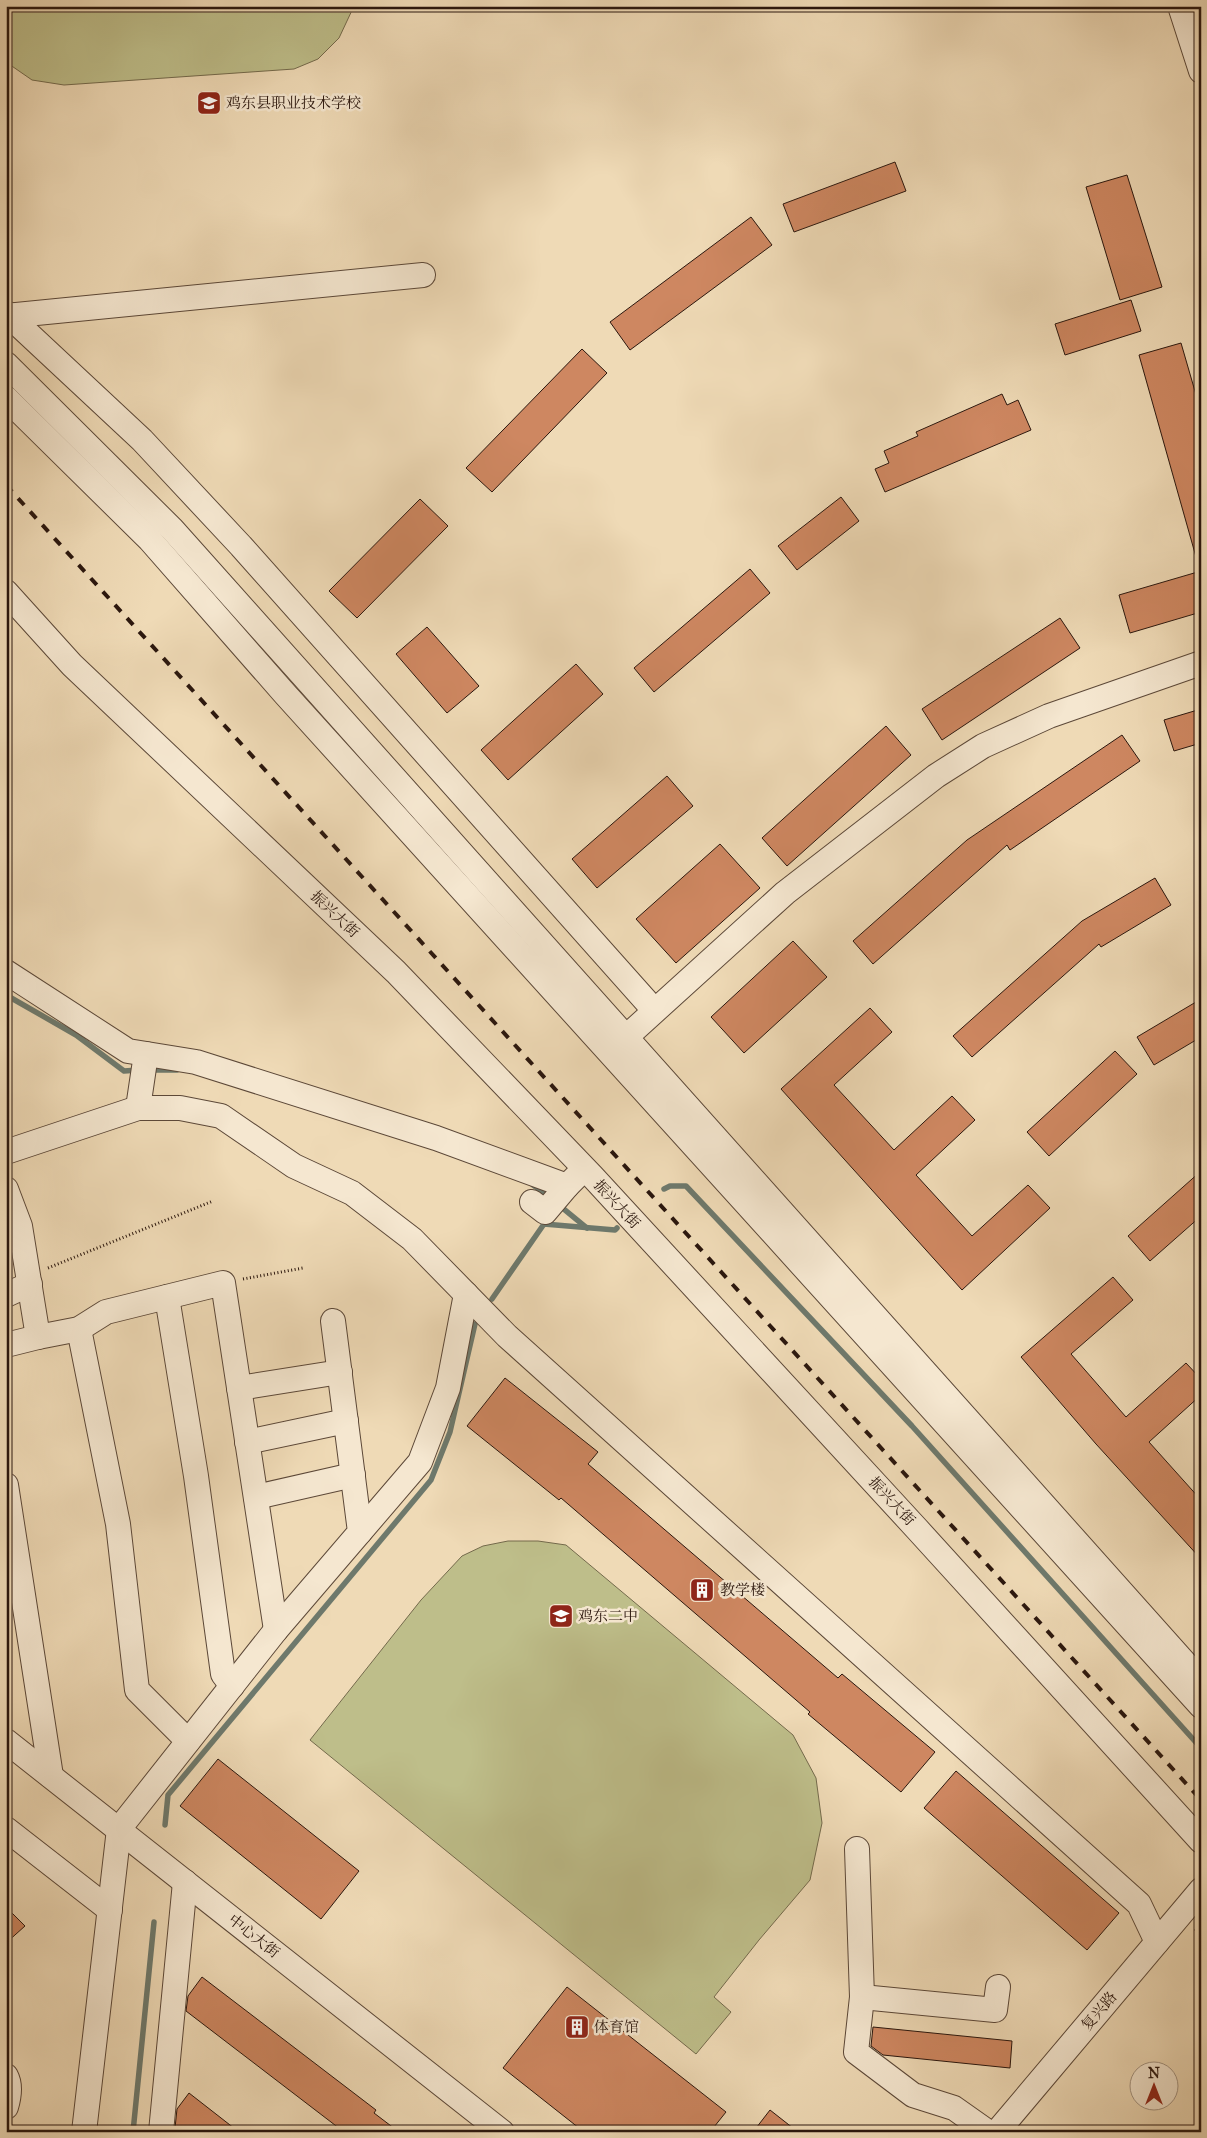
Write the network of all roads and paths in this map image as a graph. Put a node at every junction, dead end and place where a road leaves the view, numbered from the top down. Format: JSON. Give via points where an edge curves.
{"nodes":[{"id":1,"x":1180,"y":6,"type":"edge"},
{"id":2,"x":1201,"y":71,"type":"edge"},
{"id":3,"x":423,"y":275,"type":"dead end"},
{"id":4,"x":7,"y":315,"type":"edge"},
{"id":5,"x":6,"y":364,"type":"edge"},
{"id":6,"x":6,"y":398,"type":"edge"},
{"id":7,"x":6,"y":592,"type":"edge"},
{"id":8,"x":1201,"y":662,"type":"edge"},
{"id":9,"x":6,"y":972,"type":"edge"},
{"id":10,"x":654,"y":1010,"type":"junction"},
{"id":11,"x":610,"y":1053,"type":"junction"},
{"id":12,"x":146,"y":1054,"type":"junction"},
{"id":13,"x":138,"y":1108,"type":"junction"},
{"id":14,"x":6,"y":1152,"type":"edge"},
{"id":15,"x":584,"y":1168,"type":"junction"},
{"id":16,"x":567,"y":1186,"type":"junction"},
{"id":17,"x":6,"y":1190,"type":"edge"},
{"id":18,"x":213,"y":1201,"type":"dead end"},
{"id":19,"x":532,"y":1202,"type":"dead end"},
{"id":20,"x":303,"y":1268,"type":"dead end"},
{"id":21,"x":29,"y":1280,"type":"junction"},
{"id":22,"x":223,"y":1283,"type":"junction"},
{"id":23,"x":466,"y":1294,"type":"junction"},
{"id":24,"x":6,"y":1295,"type":"edge"},
{"id":25,"x":167,"y":1297,"type":"junction"},
{"id":26,"x":333,"y":1321,"type":"dead end"},
{"id":27,"x":79,"y":1329,"type":"junction"},
{"id":28,"x":38,"y":1337,"type":"junction"},
{"id":29,"x":6,"y":1345,"type":"edge"},
{"id":30,"x":340,"y":1372,"type":"junction"},
{"id":31,"x":239,"y":1388,"type":"junction"},
{"id":32,"x":346,"y":1421,"type":"junction"},
{"id":33,"x":247,"y":1442,"type":"junction"},
{"id":34,"x":353,"y":1475,"type":"junction"},
{"id":35,"x":6,"y":1485,"type":"edge"},
{"id":36,"x":256,"y":1497,"type":"junction"},
{"id":37,"x":360,"y":1532,"type":"junction"},
{"id":38,"x":276,"y":1630,"type":"junction"},
{"id":39,"x":1201,"y":1681,"type":"edge"},
{"id":40,"x":232,"y":1686,"type":"junction"},
{"id":41,"x":1201,"y":1706,"type":"edge"},
{"id":42,"x":6,"y":1741,"type":"edge"},
{"id":43,"x":188,"y":1741,"type":"junction"},
{"id":44,"x":51,"y":1776,"type":"junction"},
{"id":45,"x":6,"y":1829,"type":"edge"},
{"id":46,"x":119,"y":1829,"type":"junction"},
{"id":47,"x":1201,"y":1841,"type":"edge"},
{"id":48,"x":857,"y":1850,"type":"dead end"},
{"id":49,"x":185,"y":1882,"type":"junction"},
{"id":50,"x":1201,"y":1890,"type":"edge"},
{"id":51,"x":110,"y":1910,"type":"junction"},
{"id":52,"x":1157,"y":1942,"type":"junction"},
{"id":53,"x":998,"y":1987,"type":"dead end"},
{"id":54,"x":862,"y":1997,"type":"junction"},
{"id":55,"x":6,"y":2076,"type":"edge"},
{"id":56,"x":6,"y":2107,"type":"edge"},
{"id":57,"x":84,"y":2132,"type":"edge"},
{"id":58,"x":161,"y":2132,"type":"edge"},
{"id":59,"x":502,"y":2132,"type":"edge"},
{"id":60,"x":988,"y":2132,"type":"edge"},
{"id":61,"x":998,"y":2132,"type":"edge"}],
"edges":[{"from":1,"to":2,"type":"street"},
{"from":3,"to":4,"type":"street"},
{"from":4,"to":10,"type":"street","via":[[142,440]]},
{"from":5,"to":39,"type":"street","via":[[172,529]]},
{"from":6,"to":11,"type":"street","via":[[150,540]]},
{"from":7,"to":15,"type":"street","name":"振兴大街","via":[[72,665],[396,972]]},
{"from":8,"to":10,"type":"street","via":[[1049,716],[983,746],[936,776],[785,893]]},
{"from":9,"to":12,"type":"street","via":[[128,1051]]},
{"from":10,"to":11,"type":"street"},
{"from":11,"to":41,"type":"street"},
{"from":12,"to":13,"type":"street"},
{"from":12,"to":16,"type":"street","via":[[196,1062],[295,1093],[436,1138]]},
{"from":13,"to":14,"type":"street"},
{"from":13,"to":23,"type":"street","via":[[180,1108],[221,1116],[294,1166],[352,1193],[412,1239]]},
{"from":15,"to":16,"type":"street"},
{"from":15,"to":47,"type":"street","name":"振兴大街"},
{"from":16,"to":19,"type":"street","via":[[545,1212]]},
{"from":17,"to":21,"type":"street","via":[[20,1226]]},
{"from":18,"to":21,"type":"path"},
{"from":20,"to":22,"type":"path"},
{"from":21,"to":24,"type":"street"},
{"from":21,"to":28,"type":"street"},
{"from":22,"to":25,"type":"street"},
{"from":22,"to":31,"type":"street"},
{"from":23,"to":37,"type":"street","via":[[448,1388],[420,1462]]},
{"from":23,"to":52,"type":"street","via":[[507,1336],[1139,1904]]},
{"from":25,"to":27,"type":"street","via":[[106,1312]]},
{"from":25,"to":40,"type":"street","via":[[223,1674]]},
{"from":26,"to":30,"type":"street"},
{"from":27,"to":28,"type":"street"},
{"from":27,"to":43,"type":"street","via":[[118,1524],[137,1690]]},
{"from":28,"to":29,"type":"street"},
{"from":30,"to":31,"type":"street"},
{"from":30,"to":32,"type":"street"},
{"from":31,"to":33,"type":"street"},
{"from":32,"to":33,"type":"street"},
{"from":32,"to":34,"type":"street"},
{"from":33,"to":36,"type":"street"},
{"from":34,"to":36,"type":"street"},
{"from":34,"to":37,"type":"street"},
{"from":35,"to":44,"type":"street"},
{"from":36,"to":38,"type":"street"},
{"from":37,"to":38,"type":"street"},
{"from":38,"to":40,"type":"street"},
{"from":40,"to":43,"type":"street"},
{"from":42,"to":44,"type":"street","name":"中心大街"},
{"from":43,"to":46,"type":"street"},
{"from":44,"to":46,"type":"street","name":"中心大街"},
{"from":45,"to":51,"type":"street"},
{"from":46,"to":49,"type":"street","name":"中心大街"},
{"from":46,"to":51,"type":"street"},
{"from":48,"to":54,"type":"street"},
{"from":49,"to":58,"type":"street"},
{"from":49,"to":59,"type":"street","name":"中心大街"},
{"from":50,"to":52,"type":"street","name":"复兴路"},
{"from":51,"to":57,"type":"street"},
{"from":52,"to":61,"type":"street","name":"复兴路"},
{"from":53,"to":54,"type":"street","via":[[995,2010]]},
{"from":54,"to":60,"type":"street","via":[[856,2052],[913,2095],[954,2108]]},
{"from":55,"to":56,"type":"street","via":[[9,2096]]}]}
